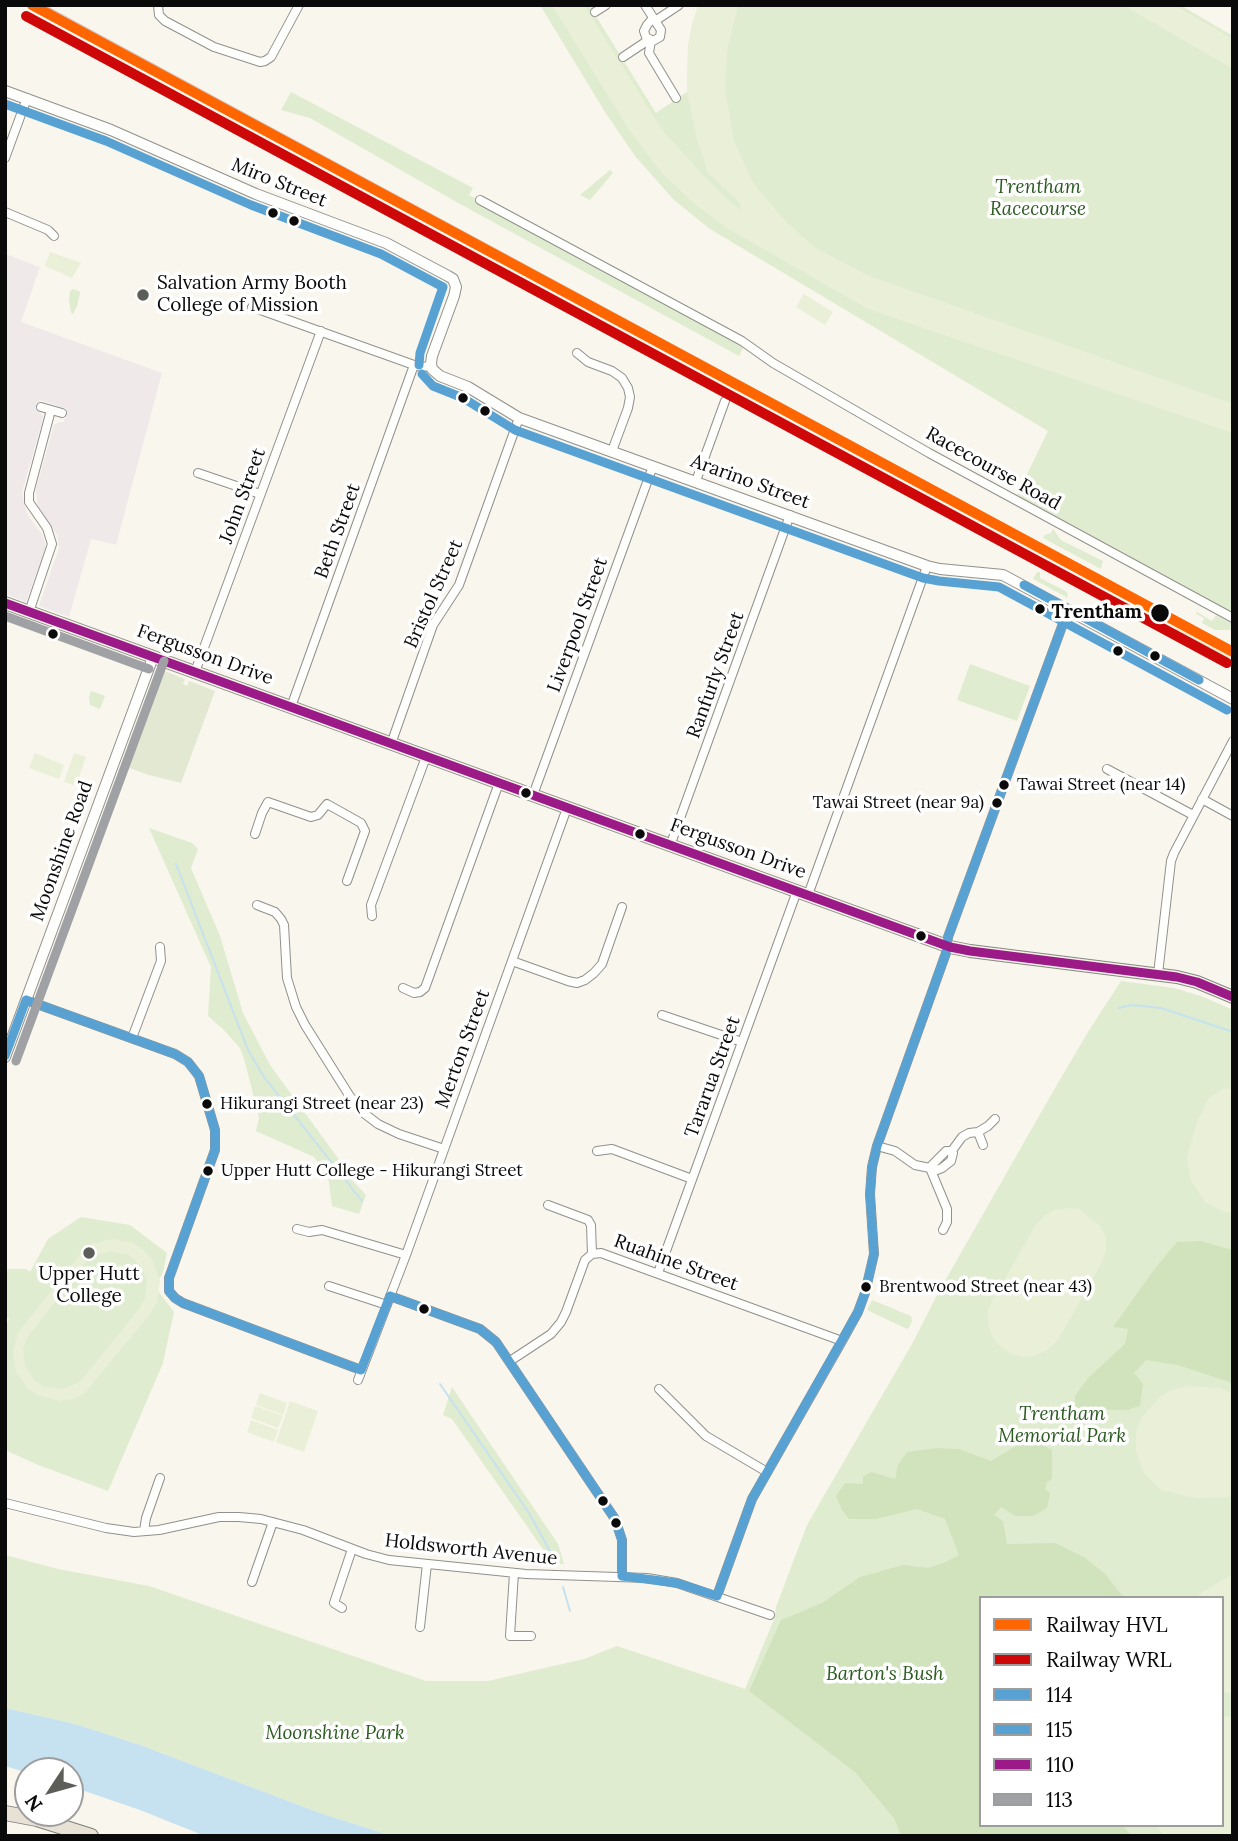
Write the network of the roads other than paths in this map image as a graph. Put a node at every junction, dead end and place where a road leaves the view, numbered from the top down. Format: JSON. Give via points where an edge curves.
{"nodes":[{"id":1,"x":158,"y":5,"type":"edge"},
{"id":2,"x":299,"y":5,"type":"edge"},
{"id":3,"x":606,"y":5,"type":"edge"},
{"id":4,"x":646,"y":5,"type":"edge"},
{"id":5,"x":679,"y":5,"type":"edge"},
{"id":6,"x":595,"y":12,"type":"dead end"},
{"id":7,"x":654,"y":20,"type":"junction"},
{"id":8,"x":649,"y":40,"type":"junction"},
{"id":9,"x":622,"y":57,"type":"dead end"},
{"id":10,"x":5,"y":90,"type":"edge"},
{"id":11,"x":27,"y":98,"type":"junction"},
{"id":12,"x":676,"y":98,"type":"dead end"},
{"id":13,"x":5,"y":158,"type":"edge"},
{"id":14,"x":480,"y":200,"type":"dead end"},
{"id":15,"x":5,"y":212,"type":"edge"},
{"id":16,"x":54,"y":236,"type":"dead end"},
{"id":17,"x":252,"y":307,"type":"dead end"},
{"id":18,"x":321,"y":331,"type":"junction"},
{"id":19,"x":576,"y":353,"type":"dead end"},
{"id":20,"x":414,"y":365,"type":"junction"},
{"id":21,"x":431,"y":366,"type":"junction"},
{"id":22,"x":725,"y":401,"type":"dead end"},
{"id":23,"x":40,"y":407,"type":"dead end"},
{"id":24,"x":51,"y":410,"type":"junction"},
{"id":25,"x":62,"y":413,"type":"dead end"},
{"id":26,"x":519,"y":418,"type":"junction"},
{"id":27,"x":612,"y":451,"type":"junction"},
{"id":28,"x":653,"y":466,"type":"junction"},
{"id":29,"x":198,"y":473,"type":"dead end"},
{"id":30,"x":696,"y":481,"type":"junction"},
{"id":31,"x":260,"y":494,"type":"junction"},
{"id":32,"x":790,"y":515,"type":"junction"},
{"id":33,"x":927,"y":566,"type":"junction"},
{"id":34,"x":5,"y":603,"type":"edge"},
{"id":35,"x":1068,"y":610,"type":"junction"},
{"id":36,"x":29,"y":612,"type":"junction"},
{"id":37,"x":1233,"y":618,"type":"edge"},
{"id":38,"x":153,"y":657,"type":"junction"},
{"id":39,"x":195,"y":672,"type":"junction"},
{"id":40,"x":1233,"y":699,"type":"edge"},
{"id":41,"x":291,"y":707,"type":"junction"},
{"id":42,"x":1233,"y":741,"type":"edge"},
{"id":43,"x":391,"y":744,"type":"junction"},
{"id":44,"x":426,"y":757,"type":"junction"},
{"id":45,"x":1107,"y":769,"type":"dead end"},
{"id":46,"x":499,"y":783,"type":"junction"},
{"id":47,"x":533,"y":795,"type":"junction"},
{"id":48,"x":1202,"y":799,"type":"junction"},
{"id":49,"x":567,"y":808,"type":"junction"},
{"id":50,"x":1193,"y":815,"type":"junction"},
{"id":51,"x":1233,"y":816,"type":"edge"},
{"id":52,"x":255,"y":834,"type":"dead end"},
{"id":53,"x":670,"y":845,"type":"junction"},
{"id":54,"x":347,"y":881,"type":"dead end"},
{"id":55,"x":803,"y":893,"type":"junction"},
{"id":56,"x":257,"y":905,"type":"dead end"},
{"id":57,"x":622,"y":907,"type":"dead end"},
{"id":58,"x":372,"y":916,"type":"dead end"},
{"id":59,"x":946,"y":946,"type":"junction"},
{"id":60,"x":160,"y":947,"type":"dead end"},
{"id":61,"x":512,"y":961,"type":"junction"},
{"id":62,"x":1158,"y":974,"type":"junction"},
{"id":63,"x":402,"y":988,"type":"dead end"},
{"id":64,"x":1233,"y":997,"type":"edge"},
{"id":65,"x":26,"y":1000,"type":"junction"},
{"id":66,"x":662,"y":1015,"type":"dead end"},
{"id":67,"x":132,"y":1038,"type":"junction"},
{"id":68,"x":742,"y":1042,"type":"junction"},
{"id":69,"x":5,"y":1057,"type":"edge"},
{"id":70,"x":995,"y":1119,"type":"dead end"},
{"id":71,"x":978,"y":1132,"type":"junction"},
{"id":72,"x":984,"y":1145,"type":"dead end"},
{"id":73,"x":877,"y":1146,"type":"junction"},
{"id":74,"x":444,"y":1149,"type":"junction"},
{"id":75,"x":597,"y":1151,"type":"dead end"},
{"id":76,"x":931,"y":1168,"type":"junction"},
{"id":77,"x":692,"y":1179,"type":"junction"},
{"id":78,"x":548,"y":1205,"type":"dead end"},
{"id":79,"x":297,"y":1229,"type":"dead end"},
{"id":80,"x":943,"y":1230,"type":"dead end"},
{"id":81,"x":592,"y":1254,"type":"junction"},
{"id":82,"x":406,"y":1255,"type":"junction"},
{"id":83,"x":658,"y":1273,"type":"junction"},
{"id":84,"x":329,"y":1286,"type":"dead end"},
{"id":85,"x":388,"y":1301,"type":"junction"},
{"id":86,"x":842,"y":1341,"type":"junction"},
{"id":87,"x":510,"y":1362,"type":"junction"},
{"id":88,"x":361,"y":1370,"type":"junction"},
{"id":89,"x":358,"y":1380,"type":"dead end"},
{"id":90,"x":659,"y":1389,"type":"dead end"},
{"id":91,"x":767,"y":1472,"type":"junction"},
{"id":92,"x":160,"y":1478,"type":"dead end"},
{"id":93,"x":5,"y":1503,"type":"edge"},
{"id":94,"x":273,"y":1521,"type":"junction"},
{"id":95,"x":144,"y":1531,"type":"junction"},
{"id":96,"x":352,"y":1549,"type":"junction"},
{"id":97,"x":427,"y":1564,"type":"junction"},
{"id":98,"x":514,"y":1573,"type":"junction"},
{"id":99,"x":622,"y":1576,"type":"junction"},
{"id":100,"x":252,"y":1582,"type":"dead end"},
{"id":101,"x":717,"y":1596,"type":"junction"},
{"id":102,"x":342,"y":1608,"type":"dead end"},
{"id":103,"x":770,"y":1615,"type":"dead end"},
{"id":104,"x":420,"y":1627,"type":"dead end"},
{"id":105,"x":531,"y":1636,"type":"dead end"},
{"id":106,"x":46,"y":1827,"type":"edge"},
{"id":107,"x":62,"y":1827,"type":"edge"},
{"id":108,"x":69,"y":1836,"type":"edge"},
{"id":109,"x":91,"y":1836,"type":"edge"}],
"edges":[{"from":1,"to":2,"type":"street","via":[[165,21],[214,47],[260,62],[271,58]]},
{"from":3,"to":6,"type":"street"},
{"from":4,"to":7,"type":"street"},
{"from":5,"to":7,"type":"street"},
{"from":7,"to":8,"type":"street","via":[[645,27]]},
{"from":7,"to":8,"type":"street","via":[[661,35]]},
{"from":8,"to":9,"type":"street"},
{"from":8,"to":12,"type":"street","via":[[649,53]]},
{"from":10,"to":11,"type":"street","name":"Miro Street"},
{"from":11,"to":13,"type":"street"},
{"from":11,"to":21,"type":"street","name":"Miro Street","via":[[277,203],[386,243],[453,279],[454,296]]},
{"from":14,"to":37,"type":"street","name":"Racecourse Road","via":[[742,341],[929,453]]},
{"from":15,"to":16,"type":"street"},
{"from":17,"to":18,"type":"street","name":"Ararino Street"},
{"from":18,"to":20,"type":"street","name":"Ararino Street"},
{"from":18,"to":31,"type":"street","name":"John Street"},
{"from":19,"to":27,"type":"street","via":[[612,371],[628,388],[628,408]]},
{"from":20,"to":21,"type":"street","name":"Ararino Street"},
{"from":20,"to":41,"type":"street","name":"Beth Street"},
{"from":21,"to":26,"type":"street","name":"Ararino Street","via":[[440,376]]},
{"from":22,"to":30,"type":"street"},
{"from":23,"to":24,"type":"street"},
{"from":24,"to":25,"type":"street"},
{"from":24,"to":36,"type":"street","via":[[29,502],[52,544]]},
{"from":26,"to":27,"type":"street","name":"Ararino Street"},
{"from":26,"to":43,"type":"street","name":"Bristol Street","via":[[459,585],[433,625]]},
{"from":27,"to":28,"type":"street","name":"Ararino Street"},
{"from":28,"to":30,"type":"street","name":"Ararino Street"},
{"from":28,"to":47,"type":"street","name":"Liverpool Street"},
{"from":29,"to":31,"type":"street"},
{"from":30,"to":32,"type":"street","name":"Ararino Street"},
{"from":31,"to":39,"type":"street","name":"John Street"},
{"from":32,"to":33,"type":"street","name":"Ararino Street"},
{"from":32,"to":53,"type":"street","name":"Ranfurly Street"},
{"from":33,"to":35,"type":"street","name":"Ararino Street","via":[[1003,575]]},
{"from":33,"to":55,"type":"street","name":"Tararua Street"},
{"from":34,"to":36,"type":"main road","name":"Fergusson Drive"},
{"from":35,"to":40,"type":"street","name":"Ararino Street"},
{"from":35,"to":59,"type":"street"},
{"from":36,"to":38,"type":"main road","name":"Fergusson Drive"},
{"from":38,"to":39,"type":"main road","name":"Fergusson Drive"},
{"from":38,"to":65,"type":"street","name":"Moonshine Road"},
{"from":39,"to":41,"type":"main road","name":"Fergusson Drive"},
{"from":41,"to":43,"type":"main road","name":"Fergusson Drive"},
{"from":42,"to":48,"type":"street"},
{"from":43,"to":44,"type":"main road","name":"Fergusson Drive"},
{"from":44,"to":46,"type":"main road","name":"Fergusson Drive"},
{"from":44,"to":58,"type":"street","via":[[371,905]]},
{"from":45,"to":50,"type":"street"},
{"from":46,"to":47,"type":"main road","name":"Fergusson Drive"},
{"from":46,"to":63,"type":"street","via":[[425,988],[414,993]]},
{"from":47,"to":49,"type":"main road","name":"Fergusson Drive"},
{"from":48,"to":50,"type":"street"},
{"from":48,"to":51,"type":"street"},
{"from":49,"to":53,"type":"main road","name":"Fergusson Drive"},
{"from":49,"to":61,"type":"street","name":"Merton Street"},
{"from":50,"to":62,"type":"street","via":[[1171,862]]},
{"from":52,"to":54,"type":"street","via":[[268,802],[311,817],[327,804],[361,823],[365,831]]},
{"from":53,"to":55,"type":"main road","name":"Fergusson Drive"},
{"from":55,"to":59,"type":"main road","name":"Fergusson Drive"},
{"from":55,"to":68,"type":"street","name":"Tararua Street"},
{"from":56,"to":74,"type":"street","via":[[281,919],[287,978],[296,1007],[361,1111],[399,1134]]},
{"from":57,"to":61,"type":"street","via":[[602,964],[585,980],[568,981]]},
{"from":59,"to":62,"type":"main road","name":"Fergusson Drive"},
{"from":59,"to":73,"type":"street"},
{"from":60,"to":67,"type":"street","via":[[161,961]]},
{"from":61,"to":74,"type":"street","name":"Merton Street"},
{"from":62,"to":64,"type":"main road","name":"Fergusson Drive","via":[[1198,982]]},
{"from":65,"to":67,"type":"street"},
{"from":65,"to":69,"type":"street","name":"Moonshine Road"},
{"from":66,"to":68,"type":"street"},
{"from":67,"to":88,"type":"street","via":[[175,1054],[194,1068],[215,1130],[215,1150],[169,1278],[169,1291],[183,1303]]},
{"from":68,"to":77,"type":"street","name":"Tararua Street"},
{"from":70,"to":71,"type":"street"},
{"from":71,"to":72,"type":"street"},
{"from":71,"to":76,"type":"street","via":[[962,1137]]},
{"from":73,"to":76,"type":"street"},
{"from":73,"to":86,"type":"street","via":[[871,1181],[873,1263],[862,1303]]},
{"from":74,"to":82,"type":"street","name":"Merton Street"},
{"from":75,"to":77,"type":"street","via":[[612,1149]]},
{"from":76,"to":80,"type":"street","via":[[947,1209]]},
{"from":77,"to":83,"type":"street","name":"Tararua Street"},
{"from":78,"to":81,"type":"street","via":[[589,1220]]},
{"from":79,"to":82,"type":"street","via":[[322,1230]]},
{"from":81,"to":83,"type":"street","name":"Ruahine Street","via":[[607,1254]]},
{"from":81,"to":87,"type":"street","name":"Ruahine Street","via":[[582,1265],[561,1322]]},
{"from":82,"to":85,"type":"street","name":"Merton Street"},
{"from":83,"to":86,"type":"street","name":"Ruahine Street"},
{"from":84,"to":85,"type":"street"},
{"from":85,"to":87,"type":"street","via":[[480,1329]]},
{"from":85,"to":88,"type":"street","name":"Merton Street"},
{"from":86,"to":91,"type":"street"},
{"from":87,"to":99,"type":"street","via":[[617,1524]]},
{"from":88,"to":89,"type":"street","name":"Merton Street"},
{"from":90,"to":91,"type":"street","via":[[706,1436]]},
{"from":91,"to":101,"type":"street","via":[[752,1499]]},
{"from":92,"to":95,"type":"street"},
{"from":93,"to":95,"type":"street","name":"Holdsworth Avenue","via":[[106,1528]]},
{"from":94,"to":95,"type":"street","name":"Holdsworth Avenue","via":[[219,1517]]},
{"from":94,"to":96,"type":"street","name":"Holdsworth Avenue"},
{"from":94,"to":100,"type":"street"},
{"from":96,"to":97,"type":"street","name":"Holdsworth Avenue","via":[[389,1560]]},
{"from":96,"to":102,"type":"street","via":[[334,1603]]},
{"from":97,"to":98,"type":"street","name":"Holdsworth Avenue"},
{"from":97,"to":104,"type":"street"},
{"from":98,"to":99,"type":"street","name":"Holdsworth Avenue"},
{"from":98,"to":105,"type":"street","via":[[510,1636]]},
{"from":99,"to":101,"type":"street","name":"Holdsworth Avenue","via":[[677,1583]]},
{"from":101,"to":103,"type":"street","name":"Holdsworth Avenue"},
{"from":106,"to":108,"type":"highway"},
{"from":107,"to":109,"type":"highway"}]}
